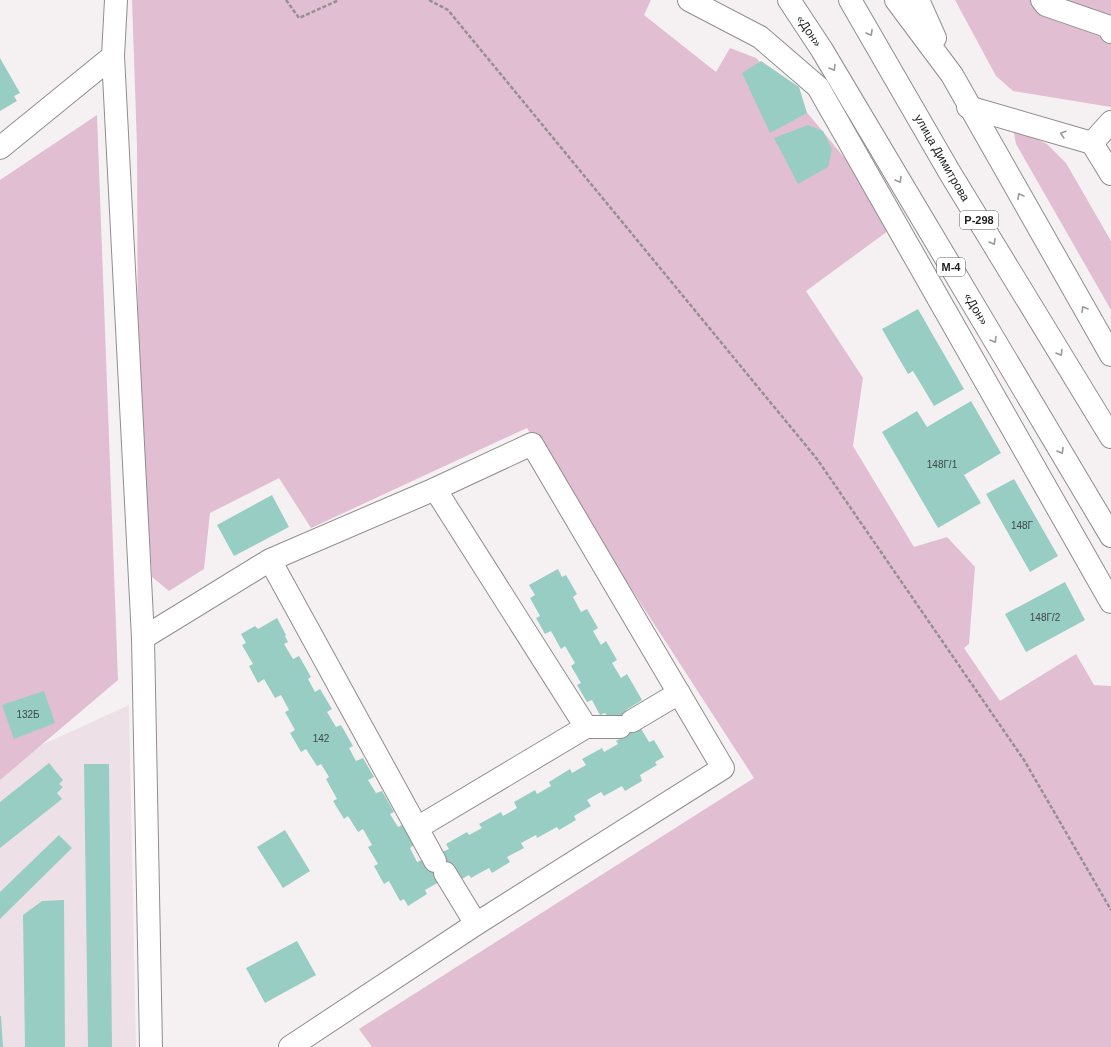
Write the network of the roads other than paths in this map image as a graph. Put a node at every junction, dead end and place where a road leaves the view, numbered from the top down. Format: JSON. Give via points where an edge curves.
{"nodes":[{"id":1,"x":116,"y":0,"type":"edge"},
{"id":2,"x":689,"y":0,"type":"edge"},
{"id":3,"x":789,"y":0,"type":"edge"},
{"id":4,"x":850,"y":0,"type":"edge"},
{"id":5,"x":896,"y":0,"type":"edge"},
{"id":6,"x":918,"y":0,"type":"edge"},
{"id":7,"x":1042,"y":0,"type":"edge"},
{"id":8,"x":1111,"y":32,"type":"edge"},
{"id":9,"x":113,"y":56,"type":"junction"},
{"id":10,"x":952,"y":75,"type":"junction"},
{"id":11,"x":968,"y":107,"type":"junction"},
{"id":12,"x":1111,"y":122,"type":"edge"},
{"id":13,"x":1092,"y":143,"type":"junction"},
{"id":14,"x":0,"y":148,"type":"edge"},
{"id":15,"x":1111,"y":174,"type":"edge"},
{"id":16,"x":1111,"y":355,"type":"edge"},
{"id":17,"x":1111,"y":437,"type":"edge"},
{"id":18,"x":435,"y":489,"type":"junction"},
{"id":19,"x":1111,"y":536,"type":"edge"},
{"id":20,"x":270,"y":560,"type":"junction"},
{"id":21,"x":1111,"y":602,"type":"edge"},
{"id":22,"x":143,"y":638,"type":"junction"},
{"id":23,"x":679,"y":693,"type":"junction"},
{"id":24,"x":586,"y":726,"type":"junction"},
{"id":25,"x":417,"y":828,"type":"junction"},
{"id":26,"x":476,"y":924,"type":"junction"},
{"id":27,"x":151,"y":1047,"type":"edge"},
{"id":28,"x":290,"y":1047,"type":"edge"}],
"edges":[{"from":1,"to":9,"type":"main road"},
{"from":2,"to":21,"type":"main road","via":[[760,37],[818,87]]},
{"from":3,"to":19,"type":"main road","name":"«Дон»","number":"М-4","one_way":true,"via":[[822,50]]},
{"from":4,"to":17,"type":"main road","name":"улица Димитрова","number":"Р-298","one_way":true,"via":[[950,173]]},
{"from":5,"to":10,"type":"main road"},
{"from":6,"to":10,"type":"main road"},
{"from":7,"to":8,"type":"main road","via":[[1046,5],[1110,27]]},
{"from":9,"to":14,"type":"main road"},
{"from":9,"to":22,"type":"main road"},
{"from":10,"to":11,"type":"main road"},
{"from":13,"to":11,"type":"main road","one_way":true},
{"from":16,"to":11,"type":"main road","one_way":true},
{"from":12,"to":13,"type":"main road"},
{"from":13,"to":15,"type":"main road"},
{"from":18,"to":20,"type":"main road"},
{"from":18,"to":23,"type":"main road","via":[[532,444]]},
{"from":18,"to":24,"type":"main road"},
{"from":20,"to":22,"type":"main road"},
{"from":20,"to":25,"type":"main road"},
{"from":22,"to":27,"type":"main road"},
{"from":23,"to":24,"type":"main road","via":[[626,724]]},
{"from":23,"to":26,"type":"main road","via":[[723,768]]},
{"from":24,"to":25,"type":"main road"},
{"from":25,"to":26,"type":"main road"},
{"from":26,"to":28,"type":"main road"}]}
